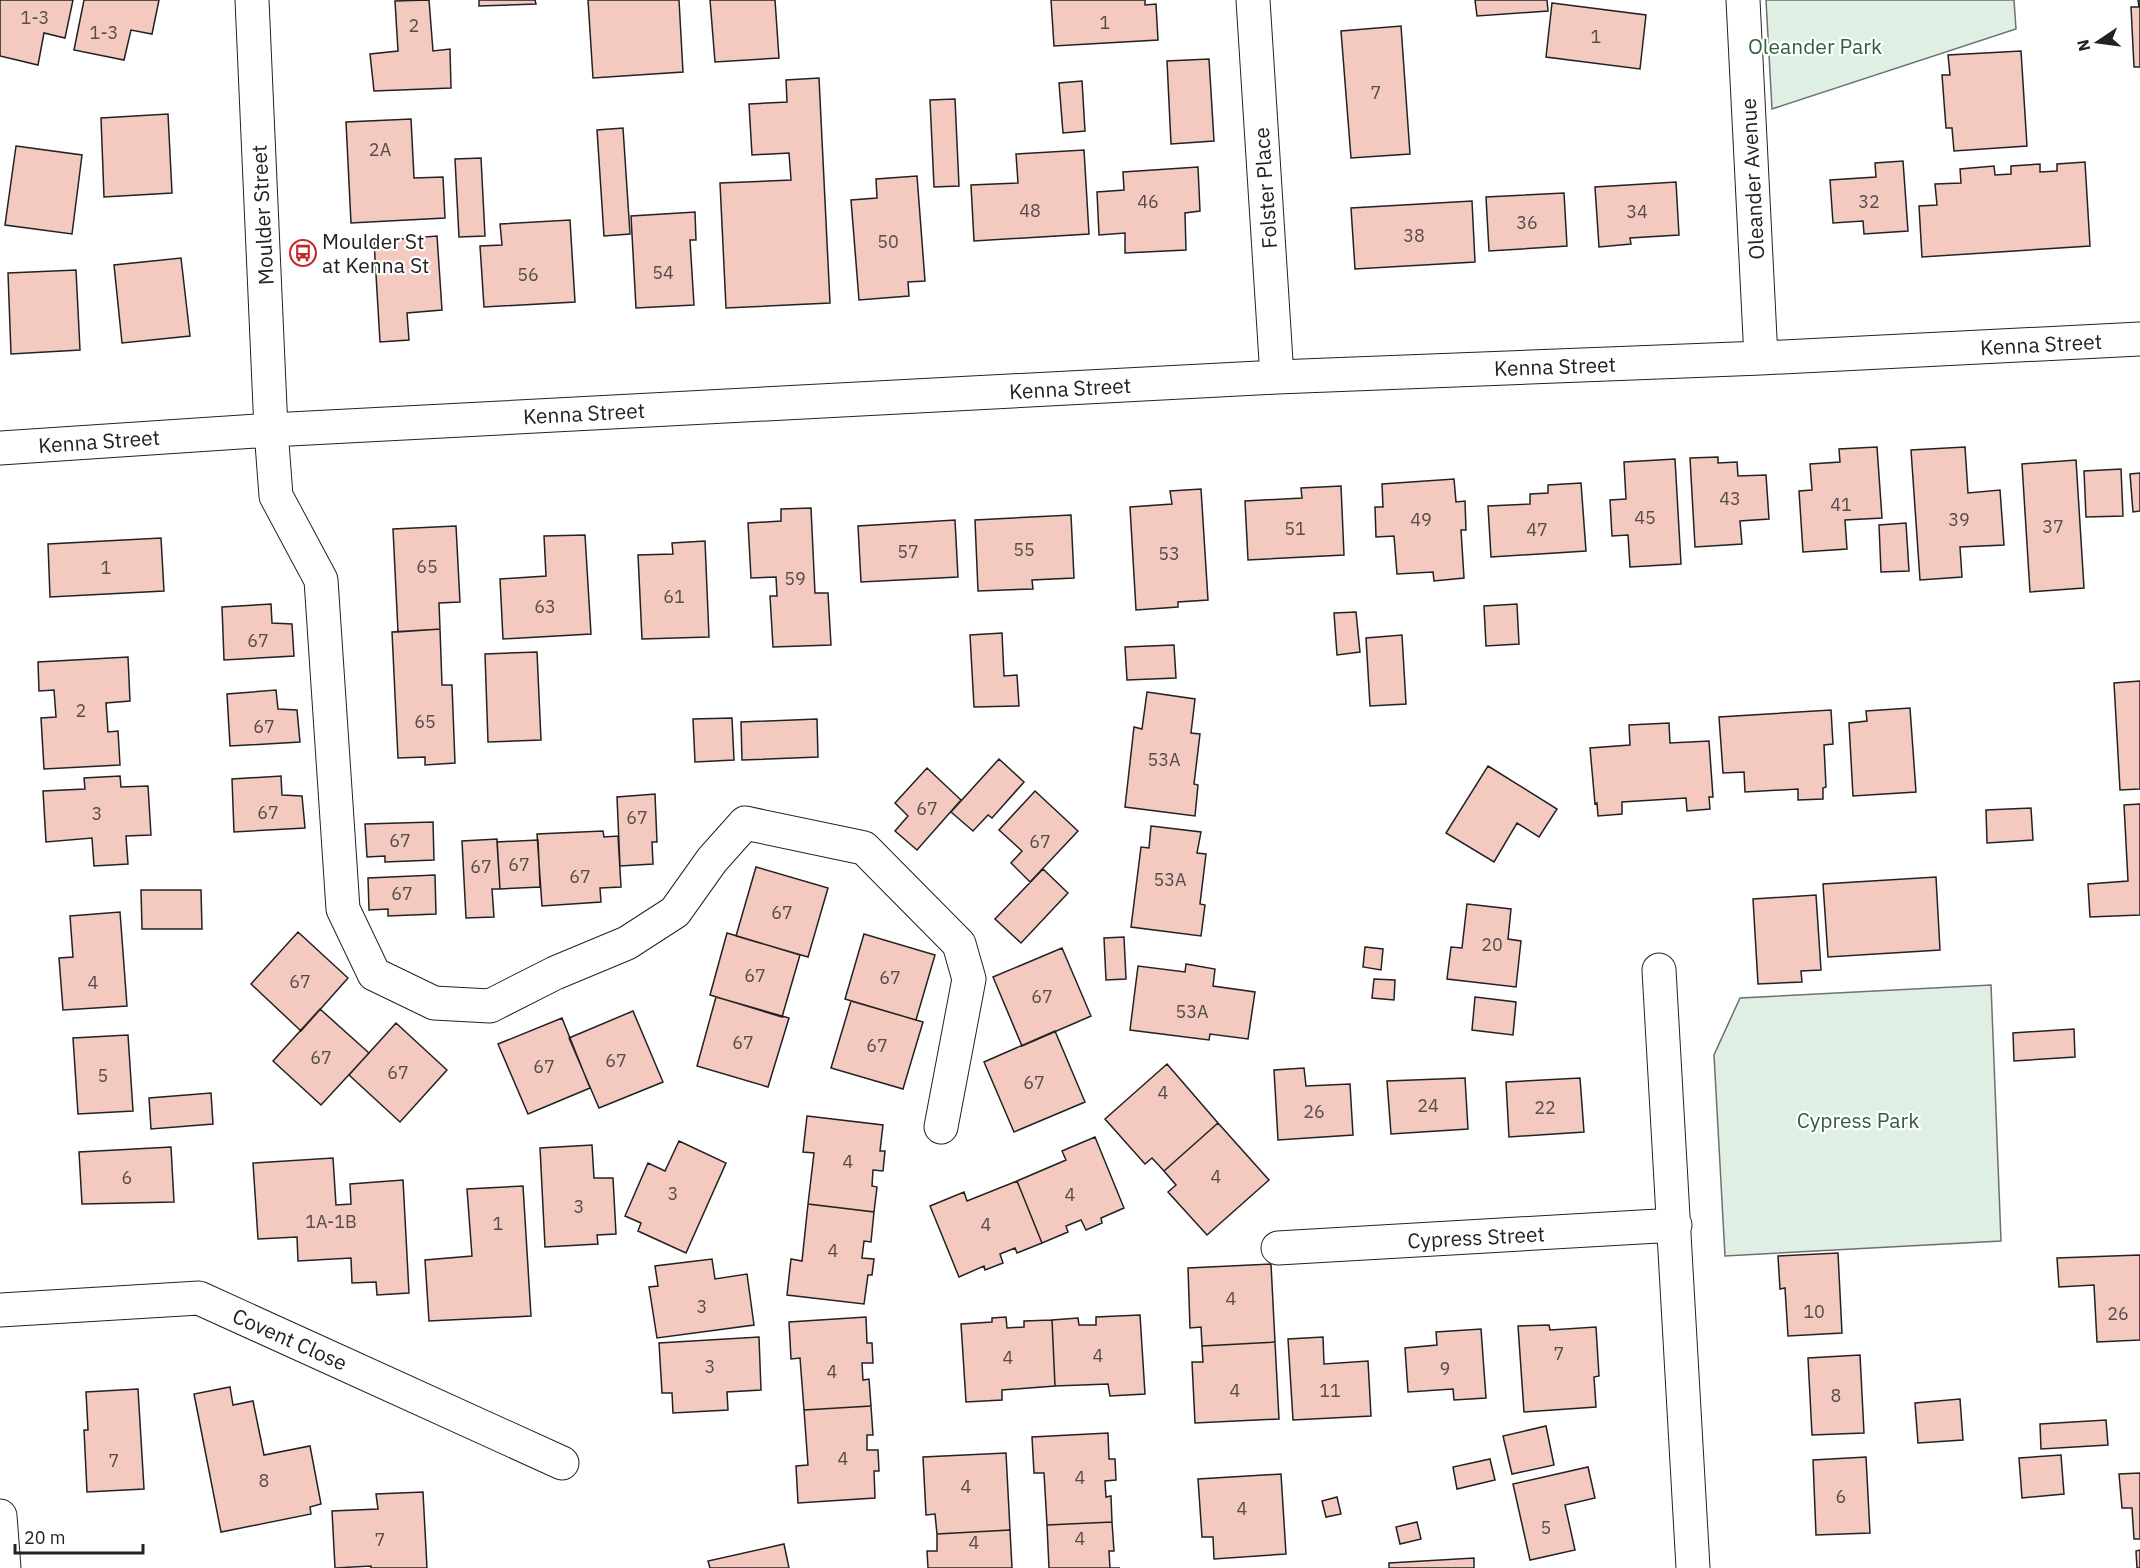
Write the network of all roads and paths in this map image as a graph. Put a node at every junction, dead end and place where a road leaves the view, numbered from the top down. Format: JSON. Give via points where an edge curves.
{"nodes":[{"id":1,"x":252,"y":0,"type":"edge"},
{"id":2,"x":1253,"y":0,"type":"edge"},
{"id":3,"x":1743,"y":0,"type":"edge"},
{"id":4,"x":2140,"y":339,"type":"edge"},
{"id":5,"x":1761,"y":358,"type":"junction"},
{"id":6,"x":1277,"y":377,"type":"junction"},
{"id":7,"x":271,"y":430,"type":"junction"},
{"id":8,"x":0,"y":448,"type":"edge"},
{"id":9,"x":1659,"y":970,"type":"dead end"},
{"id":10,"x":941,"y":1127,"type":"dead end"},
{"id":11,"x":1674,"y":1225,"type":"junction"},
{"id":12,"x":1278,"y":1248,"type":"dead end"},
{"id":13,"x":0,"y":1310,"type":"edge"},
{"id":14,"x":562,"y":1463,"type":"dead end"},
{"id":15,"x":0,"y":1516,"type":"edge"},
{"id":16,"x":4,"y":1568,"type":"edge"},
{"id":17,"x":1694,"y":1568,"type":"edge"}],
"edges":[{"from":1,"to":7,"type":"street","name":"Moulder Street"},
{"from":2,"to":6,"type":"street","name":"Folster Place"},
{"from":3,"to":5,"type":"street","name":"Oleander Avenue"},
{"from":4,"to":5,"type":"street","name":"Kenna Street"},
{"from":5,"to":6,"type":"street","name":"Kenna Street"},
{"from":6,"to":7,"type":"street","name":"Kenna Street"},
{"from":7,"to":8,"type":"street","name":"Kenna Street"},
{"from":7,"to":10,"type":"street","name":"Moulder Street","via":[[276,496],[321,580],[344,909],[374,974],[434,1003],[490,1006],[627,943],[675,912],[712,860],[745,824],[864,848],[959,944],[969,979]]},
{"from":9,"to":11,"type":"street"},
{"from":11,"to":12,"type":"street","name":"Cypress Street"},
{"from":11,"to":17,"type":"street"},
{"from":13,"to":14,"type":"street","name":"Covent Close","via":[[199,1298]]},
{"from":15,"to":16,"type":"street"}]}
